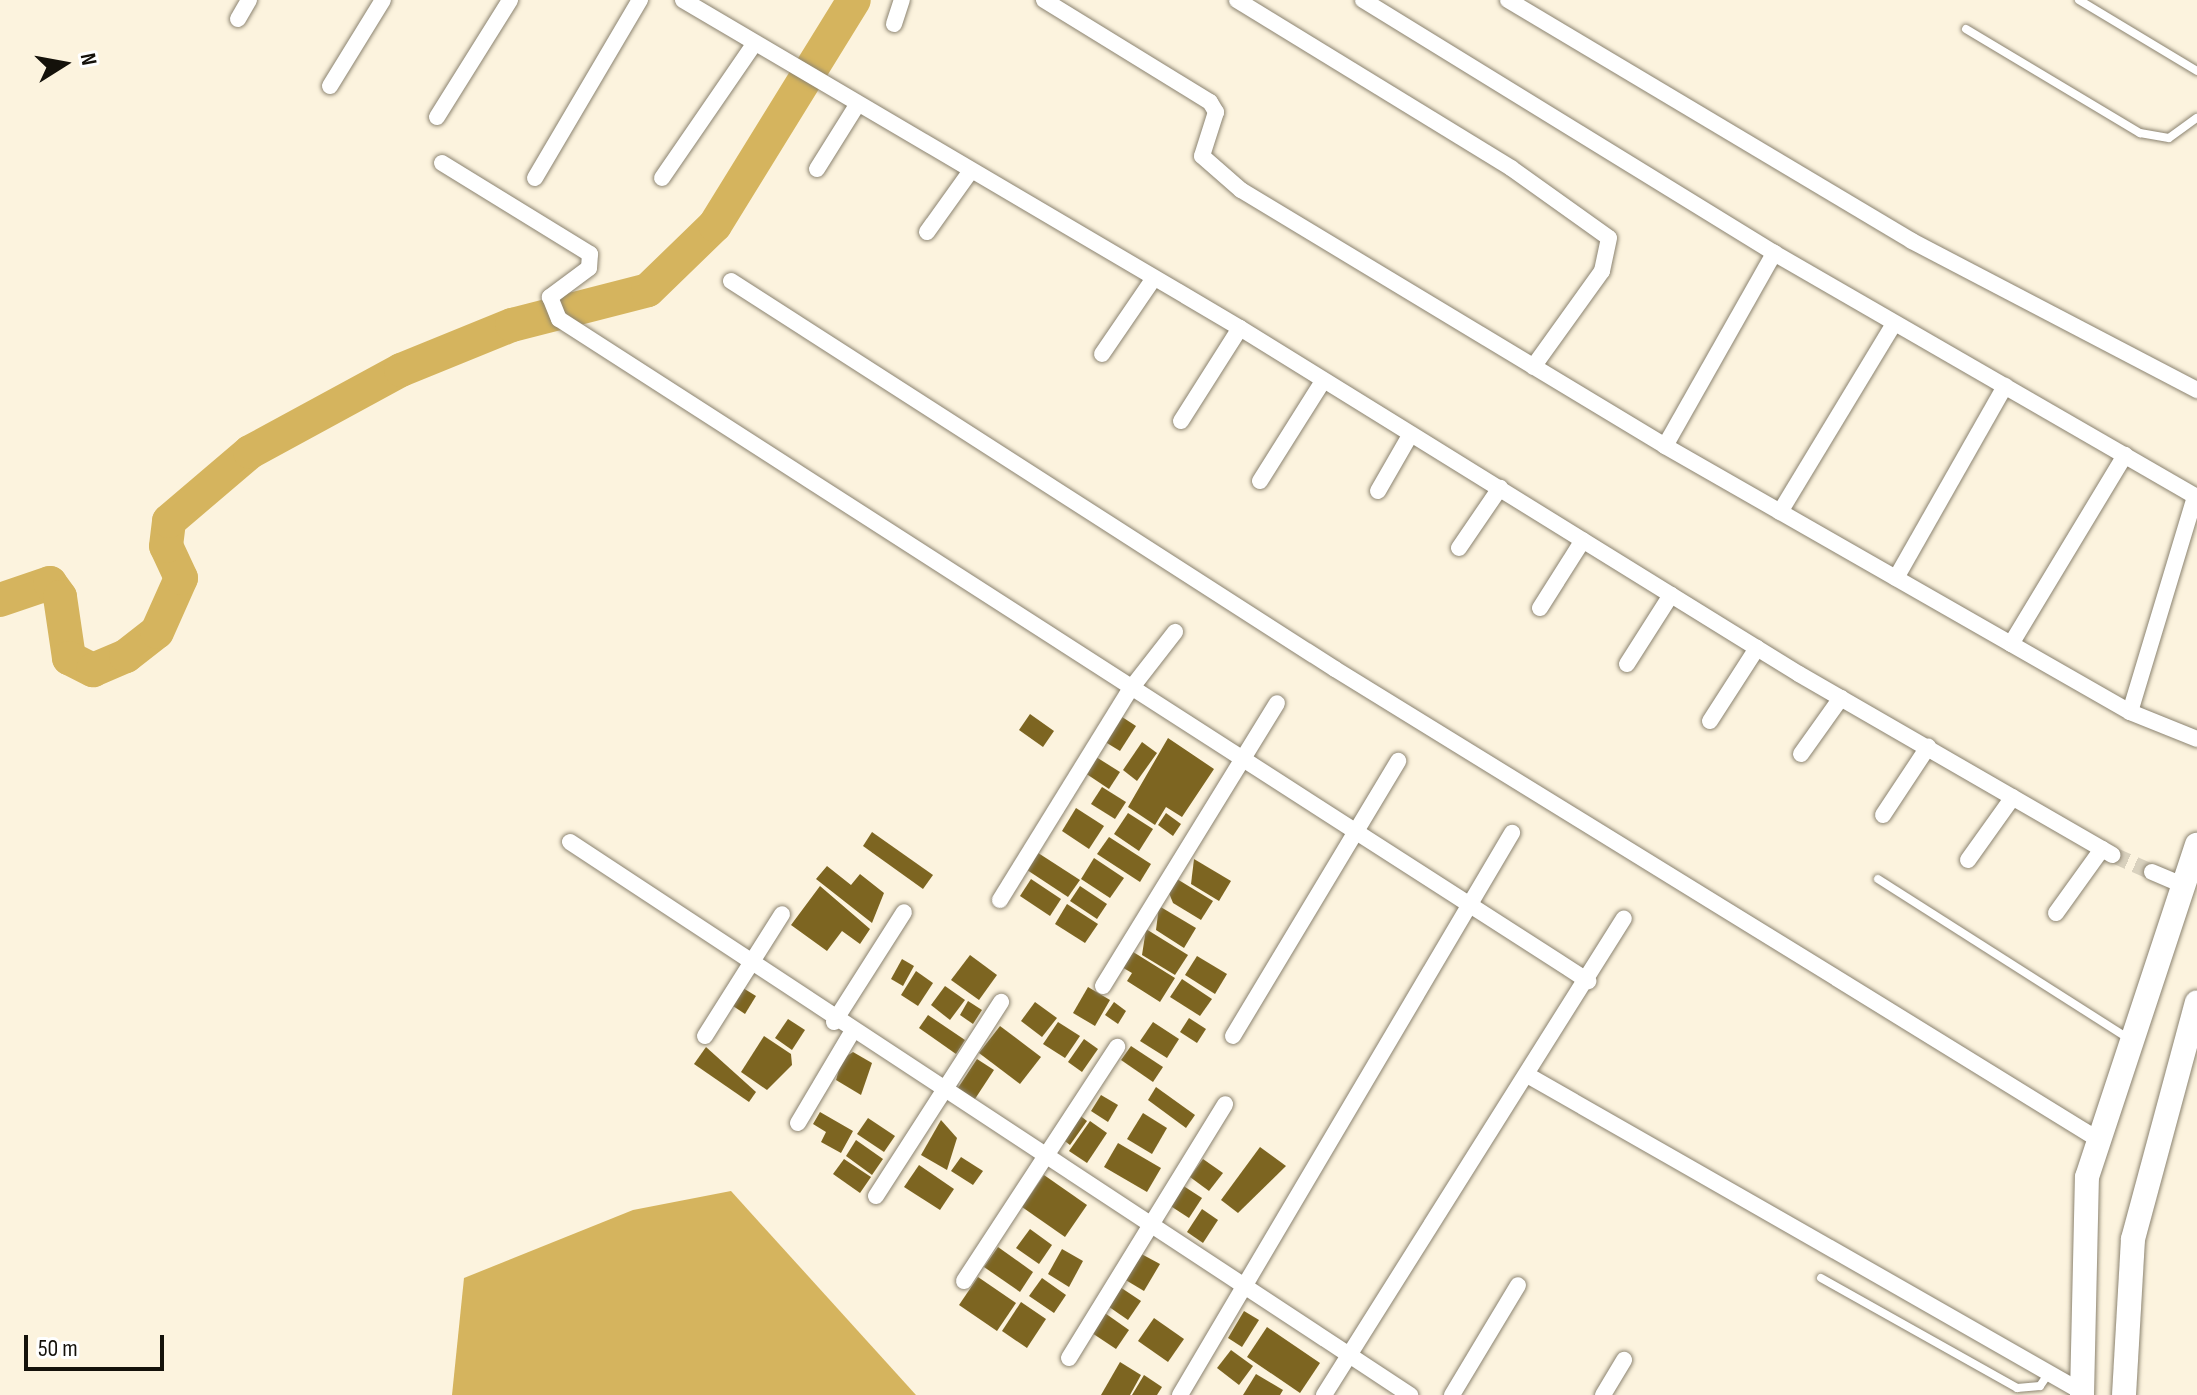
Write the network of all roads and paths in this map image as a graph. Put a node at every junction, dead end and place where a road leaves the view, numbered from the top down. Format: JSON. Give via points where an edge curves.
{"nodes":[{"id":1,"x":249,"y":0,"type":"edge"},
{"id":2,"x":383,"y":0,"type":"edge"},
{"id":3,"x":510,"y":0,"type":"edge"},
{"id":4,"x":640,"y":0,"type":"edge"},
{"id":5,"x":683,"y":0,"type":"edge"},
{"id":6,"x":902,"y":0,"type":"edge"},
{"id":7,"x":1044,"y":0,"type":"edge"},
{"id":8,"x":1237,"y":0,"type":"edge"},
{"id":9,"x":1363,"y":0,"type":"edge"},
{"id":10,"x":1508,"y":0,"type":"edge"},
{"id":11,"x":2079,"y":0,"type":"edge"},
{"id":12,"x":238,"y":19,"type":"dead end"},
{"id":13,"x":894,"y":24,"type":"dead end"},
{"id":14,"x":1966,"y":29,"type":"dead end"},
{"id":15,"x":754,"y":44,"type":"junction"},
{"id":16,"x":2197,"y":71,"type":"edge"},
{"id":17,"x":330,"y":86,"type":"dead end"},
{"id":18,"x":857,"y":105,"type":"junction"},
{"id":19,"x":437,"y":117,"type":"dead end"},
{"id":20,"x":2197,"y":118,"type":"edge"},
{"id":21,"x":442,"y":163,"type":"dead end"},
{"id":22,"x":817,"y":169,"type":"dead end"},
{"id":23,"x":970,"y":172,"type":"junction"},
{"id":24,"x":535,"y":178,"type":"dead end"},
{"id":25,"x":662,"y":178,"type":"dead end"},
{"id":26,"x":927,"y":232,"type":"dead end"},
{"id":27,"x":1774,"y":253,"type":"junction"},
{"id":28,"x":1154,"y":278,"type":"junction"},
{"id":29,"x":731,"y":281,"type":"dead end"},
{"id":30,"x":1894,"y":324,"type":"junction"},
{"id":31,"x":1240,"y":328,"type":"junction"},
{"id":32,"x":1102,"y":354,"type":"dead end"},
{"id":33,"x":1533,"y":367,"type":"junction"},
{"id":34,"x":1323,"y":381,"type":"junction"},
{"id":35,"x":2005,"y":386,"type":"junction"},
{"id":36,"x":2197,"y":390,"type":"edge"},
{"id":37,"x":1181,"y":421,"type":"dead end"},
{"id":38,"x":1409,"y":437,"type":"junction"},
{"id":39,"x":1665,"y":446,"type":"junction"},
{"id":40,"x":2125,"y":455,"type":"junction"},
{"id":41,"x":1260,"y":481,"type":"dead end"},
{"id":42,"x":1500,"y":488,"type":"junction"},
{"id":43,"x":1378,"y":491,"type":"dead end"},
{"id":44,"x":2196,"y":497,"type":"edge"},
{"id":45,"x":1780,"y":512,"type":"junction"},
{"id":46,"x":1583,"y":540,"type":"junction"},
{"id":47,"x":1459,"y":548,"type":"dead end"},
{"id":48,"x":1896,"y":578,"type":"junction"},
{"id":49,"x":1671,"y":595,"type":"junction"},
{"id":50,"x":1540,"y":608,"type":"dead end"},
{"id":51,"x":1175,"y":632,"type":"dead end"},
{"id":52,"x":2011,"y":644,"type":"junction"},
{"id":53,"x":1757,"y":648,"type":"junction"},
{"id":54,"x":1627,"y":664,"type":"dead end"},
{"id":55,"x":1129,"y":691,"type":"junction"},
{"id":56,"x":1841,"y":698,"type":"junction"},
{"id":57,"x":1277,"y":703,"type":"dead end"},
{"id":58,"x":2130,"y":712,"type":"junction"},
{"id":59,"x":1710,"y":721,"type":"dead end"},
{"id":60,"x":2197,"y":739,"type":"edge"},
{"id":61,"x":1928,"y":747,"type":"junction"},
{"id":62,"x":1801,"y":754,"type":"dead end"},
{"id":63,"x":1398,"y":761,"type":"dead end"},
{"id":64,"x":1246,"y":762,"type":"junction"},
{"id":65,"x":2013,"y":797,"type":"junction"},
{"id":66,"x":1883,"y":815,"type":"dead end"},
{"id":67,"x":1512,"y":833,"type":"dead end"},
{"id":68,"x":1354,"y":835,"type":"junction"},
{"id":69,"x":570,"y":842,"type":"dead end"},
{"id":70,"x":2197,"y":845,"type":"edge"},
{"id":71,"x":1968,"y":860,"type":"dead end"},
{"id":72,"x":2152,"y":872,"type":"tunnel mouth"},
{"id":73,"x":1878,"y":879,"type":"dead end"},
{"id":74,"x":2182,"y":885,"type":"junction"},
{"id":75,"x":1000,"y":900,"type":"dead end"},
{"id":76,"x":1465,"y":906,"type":"junction"},
{"id":77,"x":904,"y":912,"type":"dead end"},
{"id":78,"x":2056,"y":913,"type":"dead end"},
{"id":79,"x":782,"y":914,"type":"dead end"},
{"id":80,"x":1624,"y":918,"type":"dead end"},
{"id":81,"x":752,"y":965,"type":"junction"},
{"id":82,"x":1588,"y":981,"type":"junction"},
{"id":83,"x":1103,"y":986,"type":"dead end"},
{"id":84,"x":1001,"y":1002,"type":"dead end"},
{"id":85,"x":2197,"y":1002,"type":"edge"},
{"id":86,"x":834,"y":1022,"type":"junction"},
{"id":87,"x":852,"y":1032,"type":"junction"},
{"id":88,"x":705,"y":1036,"type":"dead end"},
{"id":89,"x":1233,"y":1036,"type":"dead end"},
{"id":90,"x":2129,"y":1039,"type":"junction"},
{"id":91,"x":1117,"y":1047,"type":"dead end"},
{"id":92,"x":1529,"y":1076,"type":"junction"},
{"id":93,"x":945,"y":1091,"type":"junction"},
{"id":94,"x":1225,"y":1104,"type":"dead end"},
{"id":95,"x":798,"y":1123,"type":"dead end"},
{"id":96,"x":2096,"y":1138,"type":"junction"},
{"id":97,"x":1042,"y":1156,"type":"junction"},
{"id":98,"x":876,"y":1196,"type":"dead end"},
{"id":99,"x":1147,"y":1221,"type":"junction"},
{"id":100,"x":1821,"y":1278,"type":"dead end"},
{"id":101,"x":964,"y":1281,"type":"dead end"},
{"id":102,"x":1247,"y":1284,"type":"junction"},
{"id":103,"x":1518,"y":1285,"type":"dead end"},
{"id":104,"x":1352,"y":1352,"type":"junction"},
{"id":105,"x":1069,"y":1358,"type":"dead end"},
{"id":106,"x":1624,"y":1360,"type":"dead end"},
{"id":107,"x":2049,"y":1373,"type":"junction"},
{"id":108,"x":2082,"y":1393,"type":"edge"},
{"id":109,"x":1180,"y":1395,"type":"edge"},
{"id":110,"x":1324,"y":1395,"type":"edge"},
{"id":111,"x":1410,"y":1395,"type":"edge"},
{"id":112,"x":1452,"y":1395,"type":"edge"},
{"id":113,"x":1603,"y":1395,"type":"edge"},
{"id":114,"x":2124,"y":1395,"type":"edge"}],
"edges":[{"from":1,"to":12,"type":"street"},
{"from":2,"to":17,"type":"street"},
{"from":3,"to":19,"type":"street"},
{"from":4,"to":24,"type":"street"},
{"from":5,"to":15,"type":"street"},
{"from":6,"to":13,"type":"street"},
{"from":7,"to":33,"type":"street","via":[[1215,107],[1202,156],[1207,165]]},
{"from":8,"to":33,"type":"street","via":[[1511,168],[1609,238],[1602,271]]},
{"from":9,"to":27,"type":"street"},
{"from":10,"to":36,"type":"street","via":[[1912,241]]},
{"from":11,"to":16,"type":"lane"},
{"from":14,"to":20,"type":"lane","via":[[2140,133],[2169,138]]},
{"from":15,"to":18,"type":"street"},
{"from":15,"to":25,"type":"street"},
{"from":18,"to":22,"type":"street"},
{"from":18,"to":23,"type":"street"},
{"from":21,"to":55,"type":"street","via":[[590,254],[589,268],[550,297],[559,319]]},
{"from":23,"to":26,"type":"street"},
{"from":23,"to":28,"type":"street"},
{"from":27,"to":30,"type":"street"},
{"from":27,"to":39,"type":"street"},
{"from":28,"to":31,"type":"street"},
{"from":28,"to":32,"type":"street"},
{"from":29,"to":96,"type":"street","via":[[1335,669]]},
{"from":30,"to":35,"type":"street"},
{"from":30,"to":45,"type":"street"},
{"from":31,"to":34,"type":"street"},
{"from":31,"to":37,"type":"street"},
{"from":33,"to":39,"type":"street"},
{"from":34,"to":38,"type":"street"},
{"from":34,"to":41,"type":"street"},
{"from":35,"to":40,"type":"street"},
{"from":35,"to":48,"type":"street"},
{"from":38,"to":42,"type":"street"},
{"from":38,"to":43,"type":"street"},
{"from":39,"to":45,"type":"street"},
{"from":40,"to":44,"type":"street"},
{"from":40,"to":52,"type":"street"},
{"from":42,"to":46,"type":"street"},
{"from":42,"to":47,"type":"street"},
{"from":44,"to":58,"type":"street"},
{"from":45,"to":48,"type":"street"},
{"from":46,"to":49,"type":"street"},
{"from":46,"to":50,"type":"street"},
{"from":48,"to":52,"type":"street"},
{"from":49,"to":53,"type":"street"},
{"from":49,"to":54,"type":"street"},
{"from":51,"to":55,"type":"street"},
{"from":52,"to":58,"type":"street"},
{"from":53,"to":56,"type":"street"},
{"from":53,"to":59,"type":"street"},
{"from":55,"to":64,"type":"street"},
{"from":55,"to":75,"type":"street"},
{"from":56,"to":61,"type":"street"},
{"from":56,"to":62,"type":"street"},
{"from":57,"to":64,"type":"street"},
{"from":58,"to":60,"type":"street"},
{"from":61,"to":65,"type":"street"},
{"from":61,"to":66,"type":"street"},
{"from":63,"to":68,"type":"street"},
{"from":64,"to":68,"type":"street"},
{"from":64,"to":83,"type":"street"},
{"from":65,"to":71,"type":"street"},
{"from":65,"to":78,"type":"street","via":[[2108,852]]},
{"from":67,"to":76,"type":"street"},
{"from":68,"to":76,"type":"street"},
{"from":68,"to":89,"type":"street"},
{"from":69,"to":81,"type":"street"},
{"from":70,"to":74,"type":"main road"},
{"from":72,"to":74,"type":"street"},
{"from":73,"to":90,"type":"lane"},
{"from":74,"to":90,"type":"main road"},
{"from":76,"to":82,"type":"street"},
{"from":76,"to":102,"type":"street"},
{"from":77,"to":86,"type":"street"},
{"from":79,"to":81,"type":"street"},
{"from":80,"to":82,"type":"street"},
{"from":81,"to":86,"type":"street"},
{"from":81,"to":88,"type":"street"},
{"from":82,"to":92,"type":"street"},
{"from":84,"to":93,"type":"street"},
{"from":85,"to":114,"type":"main road","via":[[2133,1239]]},
{"from":86,"to":87,"type":"street"},
{"from":87,"to":93,"type":"street"},
{"from":87,"to":95,"type":"street"},
{"from":90,"to":96,"type":"main road"},
{"from":91,"to":97,"type":"street"},
{"from":92,"to":104,"type":"street"},
{"from":92,"to":107,"type":"street"},
{"from":93,"to":97,"type":"street"},
{"from":93,"to":98,"type":"street"},
{"from":94,"to":99,"type":"street"},
{"from":96,"to":108,"type":"main road","via":[[2083,1243]]},
{"from":97,"to":99,"type":"street"},
{"from":97,"to":101,"type":"street"},
{"from":99,"to":102,"type":"street"},
{"from":99,"to":105,"type":"street"},
{"from":100,"to":107,"type":"lane","via":[[2017,1388],[2040,1386]]},
{"from":102,"to":104,"type":"street"},
{"from":102,"to":109,"type":"street"},
{"from":103,"to":112,"type":"street"},
{"from":104,"to":110,"type":"street"},
{"from":104,"to":111,"type":"street"},
{"from":106,"to":113,"type":"street"},
{"from":107,"to":108,"type":"street"}]}
